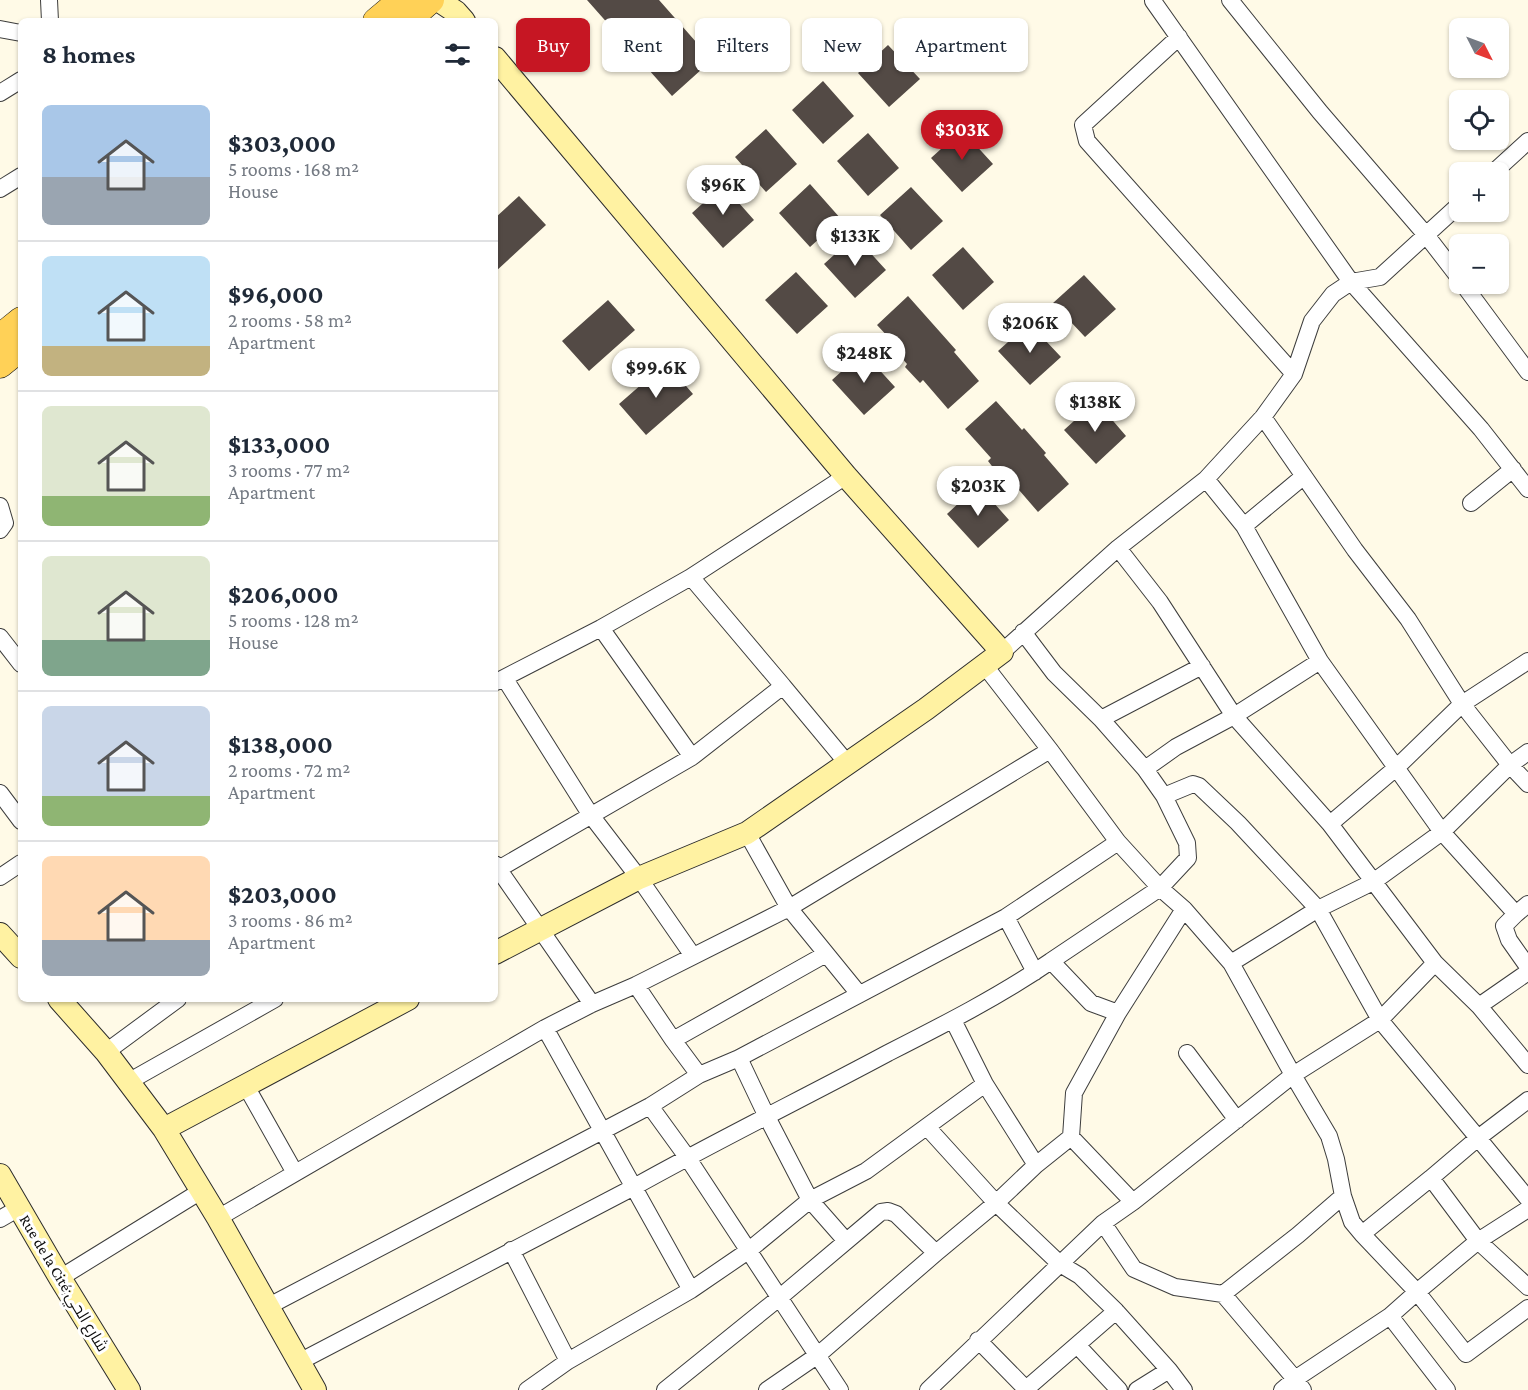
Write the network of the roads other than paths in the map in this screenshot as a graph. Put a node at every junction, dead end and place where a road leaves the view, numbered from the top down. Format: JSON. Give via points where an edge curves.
{"nodes":[{"id":1,"x":49,"y":0,"type":"edge"},
{"id":2,"x":401,"y":0,"type":"edge"},
{"id":3,"x":431,"y":0,"type":"edge"},
{"id":4,"x":1230,"y":0,"type":"edge"},
{"id":5,"x":1153,"y":1,"type":"edge"},
{"id":6,"x":50,"y":18,"type":"edge"},
{"id":7,"x":380,"y":18,"type":"edge"},
{"id":8,"x":410,"y":18,"type":"edge"},
{"id":9,"x":0,"y":29,"type":"edge"},
{"id":10,"x":18,"y":32,"type":"edge"},
{"id":11,"x":1179,"y":37,"type":"junction"},
{"id":12,"x":498,"y":62,"type":"edge"},
{"id":13,"x":18,"y":82,"type":"edge"},
{"id":14,"x":0,"y":93,"type":"edge"},
{"id":15,"x":1528,"y":141,"type":"edge"},
{"id":16,"x":1505,"y":162,"type":"edge"},
{"id":17,"x":18,"y":178,"type":"edge"},
{"id":18,"x":0,"y":189,"type":"edge"},
{"id":19,"x":1449,"y":214,"type":"edge"},
{"id":20,"x":1426,"y":235,"type":"junction"},
{"id":21,"x":1449,"y":265,"type":"edge"},
{"id":22,"x":1350,"y":282,"type":"junction"},
{"id":23,"x":1470,"y":294,"type":"edge"},
{"id":24,"x":18,"y":322,"type":"edge"},
{"id":25,"x":0,"y":337,"type":"edge"},
{"id":26,"x":18,"y":350,"type":"edge"},
{"id":27,"x":0,"y":365,"type":"edge"},
{"id":28,"x":1528,"y":372,"type":"edge"},
{"id":29,"x":1294,"y":374,"type":"junction"},
{"id":30,"x":1263,"y":417,"type":"junction"},
{"id":31,"x":1513,"y":470,"type":"junction"},
{"id":32,"x":846,"y":476,"type":"junction"},
{"id":33,"x":1304,"y":476,"type":"junction"},
{"id":34,"x":1206,"y":479,"type":"junction"},
{"id":35,"x":1528,"y":489,"type":"edge"},
{"id":36,"x":1471,"y":503,"type":"dead end"},
{"id":37,"x":0,"y":506,"type":"edge"},
{"id":38,"x":1244,"y":526,"type":"junction"},
{"id":39,"x":0,"y":530,"type":"edge"},
{"id":40,"x":1118,"y":548,"type":"junction"},
{"id":41,"x":691,"y":577,"type":"junction"},
{"id":42,"x":601,"y":628,"type":"junction"},
{"id":43,"x":1023,"y":632,"type":"junction"},
{"id":44,"x":0,"y":637,"type":"edge"},
{"id":45,"x":993,"y":659,"type":"junction"},
{"id":46,"x":18,"y":660,"type":"edge"},
{"id":47,"x":1320,"y":661,"type":"junction"},
{"id":48,"x":1526,"y":665,"type":"edge"},
{"id":49,"x":1202,"y":666,"type":"junction"},
{"id":50,"x":500,"y":681,"type":"edge"},
{"id":51,"x":783,"y":686,"type":"junction"},
{"id":52,"x":1462,"y":704,"type":"junction"},
{"id":53,"x":1234,"y":716,"type":"junction"},
{"id":54,"x":1101,"y":719,"type":"junction"},
{"id":55,"x":1050,"y":750,"type":"junction"},
{"id":56,"x":1528,"y":752,"type":"edge"},
{"id":57,"x":692,"y":757,"type":"junction"},
{"id":58,"x":847,"y":763,"type":"junction"},
{"id":59,"x":1510,"y":765,"type":"junction"},
{"id":60,"x":1396,"y":768,"type":"junction"},
{"id":61,"x":1145,"y":769,"type":"junction"},
{"id":62,"x":1528,"y":784,"type":"edge"},
{"id":63,"x":0,"y":793,"type":"edge"},
{"id":64,"x":1164,"y":796,"type":"junction"},
{"id":65,"x":591,"y":814,"type":"junction"},
{"id":66,"x":18,"y":817,"type":"edge"},
{"id":67,"x":1330,"y":824,"type":"junction"},
{"id":68,"x":1443,"y":832,"type":"junction"},
{"id":69,"x":747,"y":833,"type":"junction"},
{"id":70,"x":1118,"y":842,"type":"junction"},
{"id":71,"x":18,"y":865,"type":"edge"},
{"id":72,"x":498,"y":867,"type":"edge"},
{"id":73,"x":498,"y":871,"type":"edge"},
{"id":74,"x":0,"y":877,"type":"edge"},
{"id":75,"x":639,"y":878,"type":"junction"},
{"id":76,"x":1373,"y":882,"type":"junction"},
{"id":77,"x":1160,"y":888,"type":"junction"},
{"id":78,"x":789,"y":908,"type":"junction"},
{"id":79,"x":1184,"y":909,"type":"junction"},
{"id":80,"x":1318,"y":909,"type":"junction"},
{"id":81,"x":1522,"y":909,"type":"edge"},
{"id":82,"x":1006,"y":917,"type":"junction"},
{"id":83,"x":539,"y":929,"type":"junction"},
{"id":84,"x":0,"y":934,"type":"edge"},
{"id":85,"x":498,"y":951,"type":"edge"},
{"id":86,"x":18,"y":954,"type":"edge"},
{"id":87,"x":826,"y":954,"type":"junction"},
{"id":88,"x":693,"y":956,"type":"junction"},
{"id":89,"x":1050,"y":961,"type":"junction"},
{"id":90,"x":1231,"y":963,"type":"junction"},
{"id":91,"x":1435,"y":963,"type":"junction"},
{"id":92,"x":1528,"y":969,"type":"edge"},
{"id":93,"x":1035,"y":972,"type":"junction"},
{"id":94,"x":636,"y":985,"type":"junction"},
{"id":95,"x":859,"y":994,"type":"junction"},
{"id":96,"x":61,"y":1002,"type":"edge"},
{"id":97,"x":174,"y":1002,"type":"edge"},
{"id":98,"x":270,"y":1002,"type":"edge"},
{"id":99,"x":402,"y":1002,"type":"edge"},
{"id":100,"x":592,"y":1004,"type":"junction"},
{"id":101,"x":1479,"y":1006,"type":"junction"},
{"id":102,"x":1118,"y":1013,"type":"junction"},
{"id":103,"x":953,"y":1020,"type":"junction"},
{"id":104,"x":1380,"y":1020,"type":"junction"},
{"id":105,"x":545,"y":1028,"type":"junction"},
{"id":106,"x":674,"y":1040,"type":"junction"},
{"id":107,"x":106,"y":1052,"type":"junction"},
{"id":108,"x":1187,"y":1053,"type":"dead end"},
{"id":109,"x":739,"y":1058,"type":"junction"},
{"id":110,"x":1528,"y":1065,"type":"edge"},
{"id":111,"x":699,"y":1075,"type":"junction"},
{"id":112,"x":1293,"y":1075,"type":"junction"},
{"id":113,"x":128,"y":1082,"type":"junction"},
{"id":114,"x":985,"y":1084,"type":"junction"},
{"id":115,"x":246,"y":1086,"type":"junction"},
{"id":116,"x":1528,"y":1100,"type":"edge"},
{"id":117,"x":650,"y":1106,"type":"junction"},
{"id":118,"x":767,"y":1117,"type":"junction"},
{"id":119,"x":1237,"y":1120,"type":"junction"},
{"id":120,"x":927,"y":1127,"type":"junction"},
{"id":121,"x":164,"y":1129,"type":"junction"},
{"id":122,"x":603,"y":1130,"type":"junction"},
{"id":123,"x":1071,"y":1137,"type":"junction"},
{"id":124,"x":1478,"y":1138,"type":"junction"},
{"id":125,"x":687,"y":1157,"type":"junction"},
{"id":126,"x":1036,"y":1165,"type":"junction"},
{"id":127,"x":295,"y":1173,"type":"junction"},
{"id":128,"x":0,"y":1175,"type":"edge"},
{"id":129,"x":1431,"y":1178,"type":"junction"},
{"id":130,"x":634,"y":1187,"type":"junction"},
{"id":131,"x":201,"y":1191,"type":"junction"},
{"id":132,"x":1343,"y":1196,"type":"junction"},
{"id":133,"x":1528,"y":1199,"type":"edge"},
{"id":134,"x":810,"y":1200,"type":"junction"},
{"id":135,"x":1133,"y":1202,"type":"junction"},
{"id":136,"x":996,"y":1203,"type":"junction"},
{"id":137,"x":1528,"y":1209,"type":"edge"},
{"id":138,"x":9,"y":1213,"type":"edge"},
{"id":139,"x":218,"y":1218,"type":"junction"},
{"id":140,"x":1103,"y":1223,"type":"junction"},
{"id":141,"x":1362,"y":1233,"type":"junction"},
{"id":142,"x":1478,"y":1241,"type":"junction"},
{"id":143,"x":846,"y":1242,"type":"junction"},
{"id":144,"x":511,"y":1250,"type":"junction"},
{"id":145,"x":748,"y":1251,"type":"junction"},
{"id":146,"x":936,"y":1253,"type":"junction"},
{"id":147,"x":1060,"y":1264,"type":"junction"},
{"id":148,"x":60,"y":1278,"type":"junction"},
{"id":149,"x":1528,"y":1287,"type":"edge"},
{"id":150,"x":691,"y":1290,"type":"junction"},
{"id":151,"x":1417,"y":1292,"type":"junction"},
{"id":152,"x":1223,"y":1294,"type":"junction"},
{"id":153,"x":779,"y":1298,"type":"junction"},
{"id":154,"x":267,"y":1307,"type":"junction"},
{"id":155,"x":1528,"y":1308,"type":"edge"},
{"id":156,"x":1116,"y":1311,"type":"junction"},
{"id":157,"x":1390,"y":1316,"type":"junction"},
{"id":158,"x":978,"y":1340,"type":"junction"},
{"id":159,"x":1077,"y":1345,"type":"junction"},
{"id":160,"x":818,"y":1355,"type":"junction"},
{"id":161,"x":568,"y":1361,"type":"junction"},
{"id":162,"x":299,"y":1362,"type":"junction"},
{"id":163,"x":1169,"y":1370,"type":"junction"},
{"id":164,"x":1299,"y":1384,"type":"edge"},
{"id":165,"x":129,"y":1390,"type":"edge"},
{"id":166,"x":315,"y":1390,"type":"edge"},
{"id":167,"x":527,"y":1390,"type":"edge"},
{"id":168,"x":665,"y":1390,"type":"edge"},
{"id":169,"x":767,"y":1390,"type":"edge"},
{"id":170,"x":840,"y":1390,"type":"edge"},
{"id":171,"x":928,"y":1390,"type":"edge"},
{"id":172,"x":1026,"y":1390,"type":"edge"},
{"id":173,"x":1119,"y":1390,"type":"edge"},
{"id":174,"x":1137,"y":1390,"type":"edge"},
{"id":175,"x":1184,"y":1390,"type":"edge"},
{"id":176,"x":1282,"y":1390,"type":"edge"},
{"id":177,"x":1447,"y":1390,"type":"edge"}],
"edges":[{"from":1,"to":6,"type":"street"},
{"from":2,"to":7,"type":"main road"},
{"from":3,"to":8,"type":"main road"},
{"from":4,"to":20,"type":"street"},
{"from":5,"to":11,"type":"street"},
{"from":9,"to":10,"type":"street"},
{"from":11,"to":22,"type":"street"},
{"from":11,"to":29,"type":"street","via":[[1083,125],[1087,141]]},
{"from":12,"to":32,"type":"street"},
{"from":13,"to":14,"type":"street"},
{"from":15,"to":16,"type":"street"},
{"from":17,"to":18,"type":"street"},
{"from":19,"to":20,"type":"street"},
{"from":20,"to":21,"type":"street"},
{"from":20,"to":22,"type":"street","via":[[1380,277]]},
{"from":22,"to":29,"type":"street","via":[[1333,294],[1312,321]]},
{"from":22,"to":31,"type":"street"},
{"from":23,"to":28,"type":"street"},
{"from":24,"to":25,"type":"main road"},
{"from":26,"to":27,"type":"main road"},
{"from":29,"to":30,"type":"street"},
{"from":30,"to":33,"type":"street"},
{"from":30,"to":34,"type":"street"},
{"from":31,"to":35,"type":"street"},
{"from":31,"to":36,"type":"street"},
{"from":32,"to":41,"type":"street"},
{"from":32,"to":45,"type":"street"},
{"from":33,"to":38,"type":"street"},
{"from":33,"to":52,"type":"street","via":[[1408,619]]},
{"from":34,"to":38,"type":"street"},
{"from":34,"to":40,"type":"street"},
{"from":37,"to":39,"type":"street","via":[[5,523]]},
{"from":38,"to":47,"type":"street"},
{"from":40,"to":43,"type":"street"},
{"from":40,"to":49,"type":"street"},
{"from":41,"to":42,"type":"street"},
{"from":41,"to":51,"type":"street"},
{"from":42,"to":50,"type":"street"},
{"from":42,"to":57,"type":"street"},
{"from":43,"to":45,"type":"street"},
{"from":43,"to":54,"type":"street","via":[[1054,673]]},
{"from":44,"to":46,"type":"street"},
{"from":45,"to":55,"type":"street"},
{"from":45,"to":58,"type":"street"},
{"from":47,"to":53,"type":"street"},
{"from":47,"to":60,"type":"street"},
{"from":48,"to":52,"type":"street"},
{"from":49,"to":53,"type":"street"},
{"from":49,"to":54,"type":"street"},
{"from":50,"to":65,"type":"street"},
{"from":51,"to":57,"type":"street"},
{"from":51,"to":58,"type":"street"},
{"from":52,"to":59,"type":"street"},
{"from":52,"to":60,"type":"street"},
{"from":53,"to":61,"type":"street","via":[[1176,747]]},
{"from":53,"to":67,"type":"street"},
{"from":54,"to":61,"type":"street"},
{"from":55,"to":70,"type":"street"},
{"from":55,"to":78,"type":"street"},
{"from":56,"to":59,"type":"street"},
{"from":57,"to":65,"type":"street"},
{"from":58,"to":69,"type":"street"},
{"from":59,"to":62,"type":"street"},
{"from":59,"to":68,"type":"street"},
{"from":60,"to":67,"type":"street"},
{"from":60,"to":68,"type":"street"},
{"from":61,"to":64,"type":"street"},
{"from":63,"to":66,"type":"street"},
{"from":64,"to":77,"type":"street","via":[[1187,843],[1188,858]]},
{"from":64,"to":80,"type":"street","via":[[1193,784],[1199,786]]},
{"from":65,"to":72,"type":"street"},
{"from":65,"to":75,"type":"street"},
{"from":67,"to":76,"type":"street"},
{"from":68,"to":76,"type":"street"},
{"from":68,"to":81,"type":"street"},
{"from":69,"to":75,"type":"street"},
{"from":69,"to":78,"type":"street"},
{"from":70,"to":77,"type":"street"},
{"from":70,"to":82,"type":"street"},
{"from":71,"to":74,"type":"street"},
{"from":73,"to":83,"type":"street"},
{"from":75,"to":83,"type":"street"},
{"from":75,"to":88,"type":"street"},
{"from":76,"to":80,"type":"street"},
{"from":76,"to":91,"type":"street"},
{"from":77,"to":79,"type":"street"},
{"from":77,"to":89,"type":"street"},
{"from":78,"to":87,"type":"street"},
{"from":78,"to":88,"type":"street"},
{"from":79,"to":90,"type":"street"},
{"from":79,"to":102,"type":"street"},
{"from":80,"to":90,"type":"street"},
{"from":80,"to":104,"type":"street"},
{"from":81,"to":92,"type":"street","via":[[1504,926]]},
{"from":82,"to":93,"type":"street"},
{"from":82,"to":95,"type":"street"},
{"from":83,"to":85,"type":"street"},
{"from":83,"to":100,"type":"street"},
{"from":84,"to":86,"type":"street"},
{"from":87,"to":95,"type":"street"},
{"from":87,"to":106,"type":"street"},
{"from":88,"to":94,"type":"street"},
{"from":89,"to":93,"type":"street"},
{"from":89,"to":102,"type":"street","via":[[1090,1003]]},
{"from":90,"to":112,"type":"street"},
{"from":91,"to":101,"type":"street"},
{"from":91,"to":104,"type":"street"},
{"from":92,"to":101,"type":"street"},
{"from":93,"to":103,"type":"street"},
{"from":94,"to":100,"type":"street"},
{"from":94,"to":106,"type":"street"},
{"from":95,"to":109,"type":"street"},
{"from":96,"to":107,"type":"street"},
{"from":97,"to":107,"type":"street"},
{"from":98,"to":113,"type":"street"},
{"from":99,"to":115,"type":"street"},
{"from":100,"to":105,"type":"street"},
{"from":101,"to":110,"type":"street"},
{"from":102,"to":123,"type":"street","via":[[1074,1093]]},
{"from":103,"to":114,"type":"street"},
{"from":103,"to":118,"type":"street"},
{"from":104,"to":112,"type":"street"},
{"from":104,"to":124,"type":"street"},
{"from":105,"to":122,"type":"street"},
{"from":105,"to":127,"type":"street"},
{"from":106,"to":111,"type":"street"},
{"from":107,"to":113,"type":"street"},
{"from":108,"to":119,"type":"street"},
{"from":109,"to":111,"type":"street"},
{"from":109,"to":118,"type":"street"},
{"from":111,"to":117,"type":"street"},
{"from":112,"to":119,"type":"street"},
{"from":112,"to":132,"type":"street","via":[[1329,1136]]},
{"from":113,"to":121,"type":"street"},
{"from":114,"to":120,"type":"street"},
{"from":114,"to":126,"type":"street"},
{"from":115,"to":121,"type":"street"},
{"from":115,"to":127,"type":"street"},
{"from":116,"to":124,"type":"street"},
{"from":117,"to":122,"type":"street"},
{"from":117,"to":125,"type":"street"},
{"from":118,"to":125,"type":"street"},
{"from":118,"to":134,"type":"street"},
{"from":119,"to":135,"type":"street"},
{"from":120,"to":134,"type":"street","via":[[866,1171]]},
{"from":120,"to":136,"type":"street"},
{"from":121,"to":131,"type":"street"},
{"from":122,"to":130,"type":"street"},
{"from":122,"to":154,"type":"street"},
{"from":123,"to":126,"type":"street"},
{"from":123,"to":135,"type":"street"},
{"from":124,"to":129,"type":"street"},
{"from":124,"to":133,"type":"street"},
{"from":125,"to":130,"type":"street"},
{"from":125,"to":145,"type":"street"},
{"from":126,"to":136,"type":"street"},
{"from":127,"to":139,"type":"street"},
{"from":128,"to":138,"type":"street","name":"Rue de la Cité;شارع الحي"},
{"from":129,"to":141,"type":"street"},
{"from":129,"to":142,"type":"street"},
{"from":130,"to":144,"type":"street"},
{"from":130,"to":150,"type":"street"},
{"from":131,"to":139,"type":"street"},
{"from":131,"to":148,"type":"street"},
{"from":132,"to":141,"type":"street","via":[[1352,1222]]},
{"from":132,"to":152,"type":"street"},
{"from":134,"to":143,"type":"street"},
{"from":134,"to":145,"type":"street"},
{"from":135,"to":140,"type":"street"},
{"from":136,"to":146,"type":"street"},
{"from":136,"to":147,"type":"street"},
{"from":137,"to":142,"type":"street"},
{"from":138,"to":148,"type":"street","name":"Rue de la Cité;شارع الحي"},
{"from":139,"to":154,"type":"street"},
{"from":140,"to":147,"type":"street"},
{"from":140,"to":152,"type":"street","via":[[1134,1269],[1174,1287]]},
{"from":141,"to":151,"type":"street"},
{"from":142,"to":149,"type":"street"},
{"from":142,"to":151,"type":"street"},
{"from":143,"to":146,"type":"street","via":[[881,1212],[888,1211],[896,1214]]},
{"from":143,"to":153,"type":"street"},
{"from":144,"to":161,"type":"street"},
{"from":144,"to":162,"type":"street"},
{"from":145,"to":150,"type":"street"},
{"from":145,"to":153,"type":"street"},
{"from":146,"to":160,"type":"street"},
{"from":147,"to":156,"type":"street","via":[[1080,1276]]},
{"from":147,"to":158,"type":"street"},
{"from":148,"to":165,"type":"street","name":"Rue de la Cité;شارع الحي"},
{"from":150,"to":161,"type":"street"},
{"from":151,"to":155,"type":"street","via":[[1466,1354]]},
{"from":151,"to":157,"type":"street"},
{"from":152,"to":164,"type":"street"},
{"from":153,"to":160,"type":"street"},
{"from":153,"to":168,"type":"street"},
{"from":154,"to":162,"type":"street"},
{"from":156,"to":159,"type":"street"},
{"from":156,"to":163,"type":"street"},
{"from":157,"to":164,"type":"street"},
{"from":157,"to":177,"type":"street"},
{"from":158,"to":171,"type":"street"},
{"from":158,"to":172,"type":"street"},
{"from":159,"to":172,"type":"street"},
{"from":159,"to":173,"type":"street"},
{"from":160,"to":169,"type":"street"},
{"from":160,"to":170,"type":"street"},
{"from":161,"to":167,"type":"street"},
{"from":162,"to":166,"type":"street"},
{"from":163,"to":174,"type":"street"},
{"from":163,"to":175,"type":"street"},
{"from":164,"to":176,"type":"street"}]}
